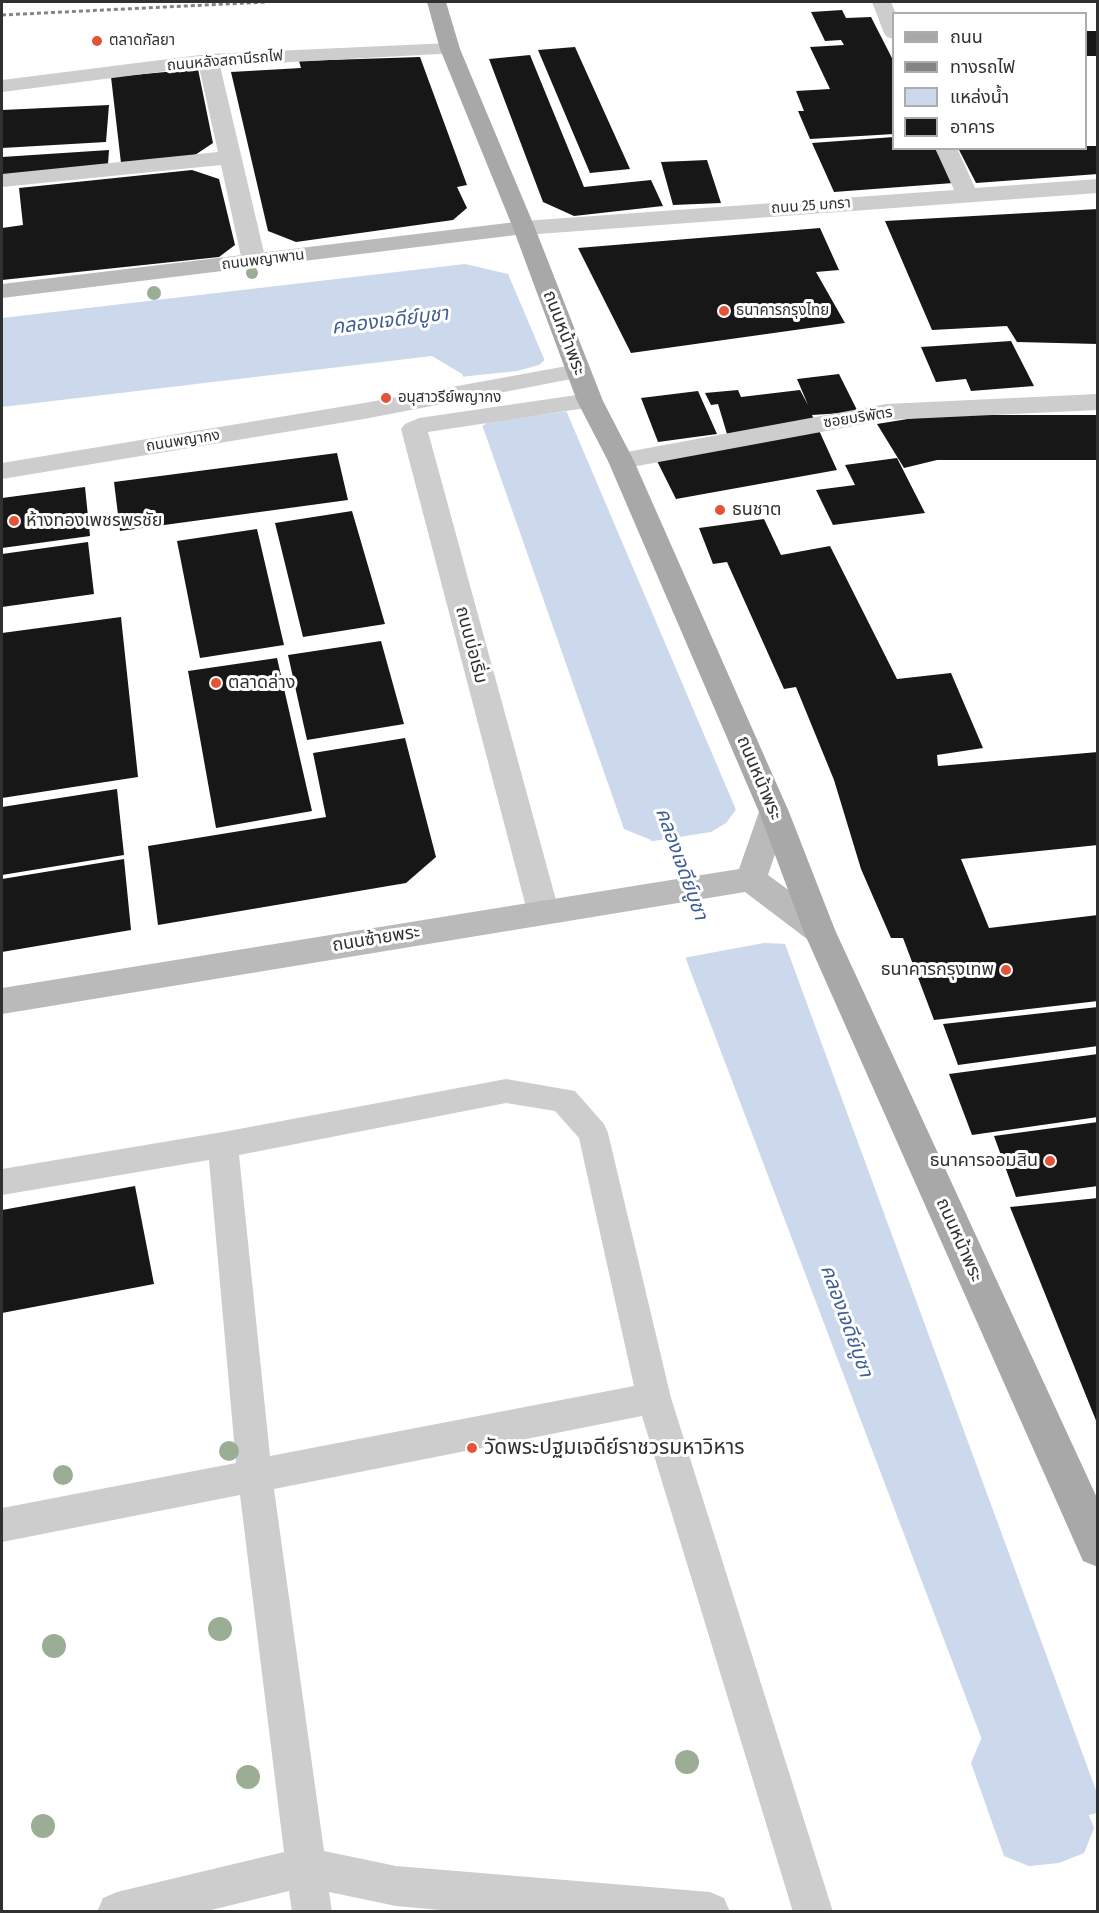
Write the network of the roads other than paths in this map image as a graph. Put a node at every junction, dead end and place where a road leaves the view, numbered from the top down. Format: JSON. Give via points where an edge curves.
{"nodes":[{"id":1,"x":436,"y":2,"type":"edge"},
{"id":2,"x":881,"y":2,"type":"edge"},
{"id":3,"x":892,"y":28,"type":"edge"},
{"id":4,"x":450,"y":49,"type":"junction"},
{"id":5,"x":208,"y":60,"type":"junction"},
{"id":6,"x":2,"y":86,"type":"edge"},
{"id":7,"x":947,"y":150,"type":"edge"},
{"id":8,"x":232,"y":157,"type":"junction"},
{"id":9,"x":2,"y":181,"type":"edge"},
{"id":10,"x":1098,"y":186,"type":"edge"},
{"id":11,"x":967,"y":195,"type":"junction"},
{"id":12,"x":524,"y":228,"type":"junction"},
{"id":13,"x":254,"y":261,"type":"junction"},
{"id":14,"x":2,"y":291,"type":"edge"},
{"id":15,"x":578,"y":371,"type":"junction"},
{"id":16,"x":590,"y":401,"type":"junction"},
{"id":17,"x":1098,"y":402,"type":"edge"},
{"id":18,"x":364,"y":411,"type":"junction"},
{"id":19,"x":414,"y":429,"type":"junction"},
{"id":20,"x":621,"y":461,"type":"junction"},
{"id":21,"x":2,"y":471,"type":"edge"},
{"id":22,"x":774,"y":812,"type":"junction"},
{"id":23,"x":751,"y":879,"type":"junction"},
{"id":24,"x":543,"y":911,"type":"junction"},
{"id":25,"x":819,"y":930,"type":"junction"},
{"id":26,"x":2,"y":1001,"type":"edge"},
{"id":27,"x":223,"y":1145,"type":"junction"},
{"id":28,"x":2,"y":1182,"type":"edge"},
{"id":29,"x":654,"y":1398,"type":"junction"},
{"id":30,"x":255,"y":1477,"type":"junction"},
{"id":31,"x":2,"y":1525,"type":"edge"},
{"id":32,"x":1098,"y":1547,"type":"edge"},
{"id":33,"x":306,"y":1867,"type":"junction"},
{"id":34,"x":117,"y":1911,"type":"edge"},
{"id":35,"x":312,"y":1911,"type":"edge"},
{"id":36,"x":710,"y":1911,"type":"edge"},
{"id":37,"x":813,"y":1911,"type":"edge"}],
"edges":[{"from":1,"to":4,"type":"main road","name":"ถนนหน้าพระ"},
{"from":2,"to":3,"type":"street"},
{"from":4,"to":5,"type":"street","name":"ถนนหลังสถานีรถไฟ"},
{"from":4,"to":12,"type":"main road","name":"ถนนหน้าพระ"},
{"from":5,"to":6,"type":"street","name":"ถนนหลังสถานีรถไฟ"},
{"from":5,"to":8,"type":"street"},
{"from":7,"to":11,"type":"street"},
{"from":8,"to":9,"type":"street"},
{"from":8,"to":13,"type":"street"},
{"from":10,"to":11,"type":"street","name":"ถนน 25 มกรา"},
{"from":11,"to":12,"type":"street","name":"ถนน 25 มกรา"},
{"from":12,"to":13,"type":"street","name":"ถนนพญาพาน"},
{"from":12,"to":15,"type":"main road","name":"ถนนหน้าพระ"},
{"from":13,"to":14,"type":"street","name":"ถนนพญาพาน"},
{"from":15,"to":16,"type":"main road","name":"ถนนหน้าพระ"},
{"from":15,"to":18,"type":"street","name":"ถนนพญากง"},
{"from":16,"to":19,"type":"street"},
{"from":16,"to":20,"type":"main road","name":"ถนนหน้าพระ"},
{"from":17,"to":20,"type":"street","name":"ซอยบริพัตร","via":[[886,412]]},
{"from":18,"to":19,"type":"street"},
{"from":18,"to":21,"type":"street","name":"ถนนพญากง"},
{"from":19,"to":24,"type":"street","name":"ถนนบ่อเริ่ม"},
{"from":20,"to":22,"type":"main road","name":"ถนนหน้าพระ"},
{"from":22,"to":23,"type":"street"},
{"from":22,"to":25,"type":"main road","name":"ถนนหน้าพระ"},
{"from":23,"to":24,"type":"street","name":"ถนนซ้ายพระ"},
{"from":23,"to":25,"type":"street"},
{"from":24,"to":26,"type":"street","name":"ถนนซ้ายพระ"},
{"from":25,"to":32,"type":"main road","name":"ถนนหน้าพระ"},
{"from":27,"to":28,"type":"lane"},
{"from":27,"to":29,"type":"lane","via":[[506,1091],[564,1100],[593,1133]]},
{"from":27,"to":30,"type":"lane"},
{"from":29,"to":30,"type":"lane"},
{"from":29,"to":37,"type":"lane"},
{"from":30,"to":31,"type":"lane"},
{"from":30,"to":33,"type":"lane"},
{"from":33,"to":34,"type":"lane"},
{"from":33,"to":35,"type":"lane"},
{"from":33,"to":36,"type":"lane","via":[[396,1886]]}]}
